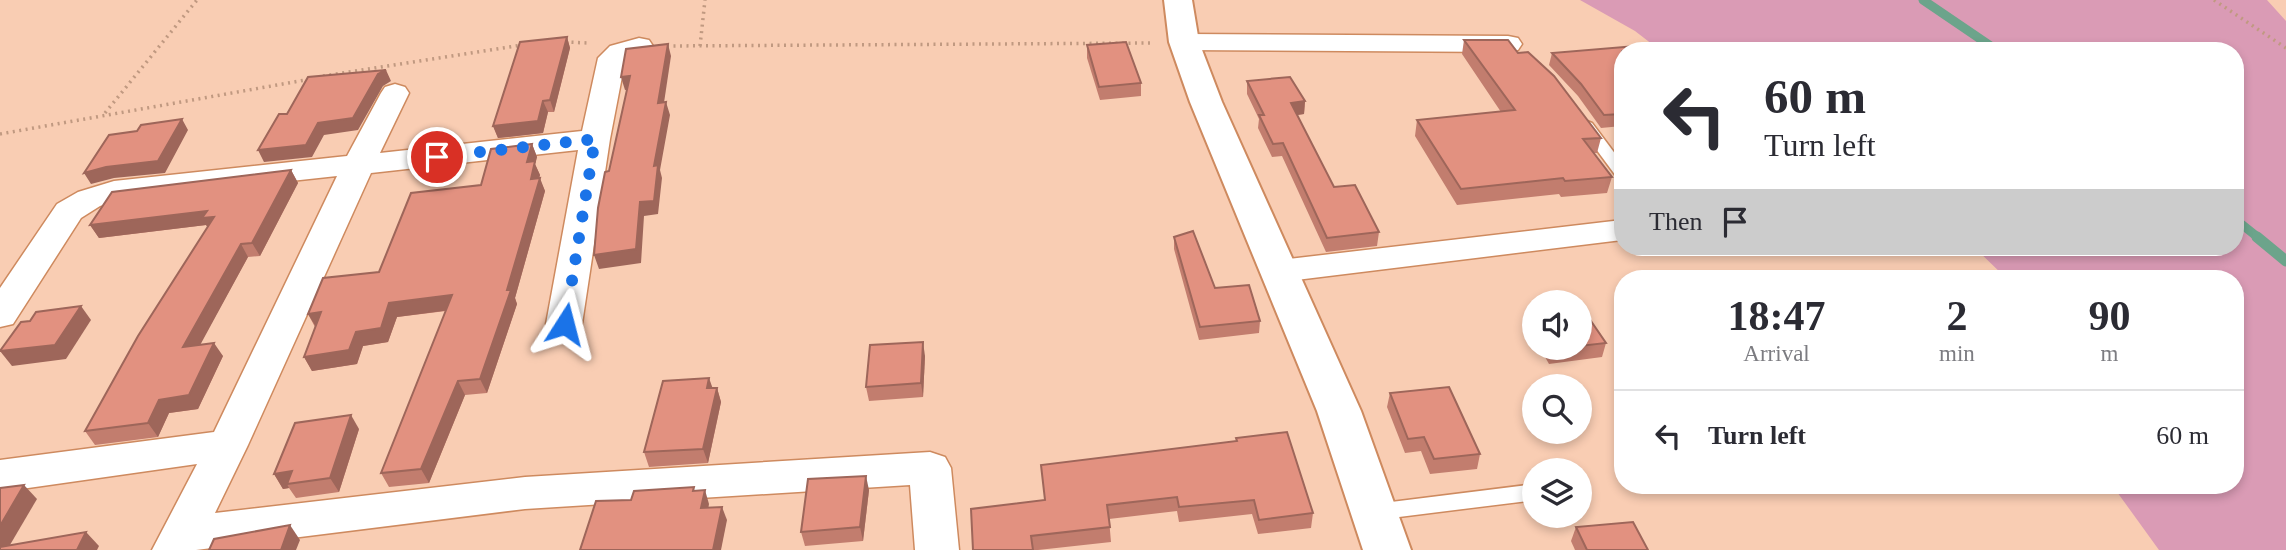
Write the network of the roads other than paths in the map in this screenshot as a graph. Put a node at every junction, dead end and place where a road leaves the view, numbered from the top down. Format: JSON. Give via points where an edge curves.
{"nodes":[{"id":1,"x":1178,"y":0,"type":"edge"},
{"id":2,"x":1184,"y":43,"type":"junction"},
{"id":3,"x":639,"y":46,"type":"edge"},
{"id":4,"x":1517,"y":49,"type":"edge"},
{"id":5,"x":395,"y":93,"type":"dead end"},
{"id":6,"x":1577,"y":113,"type":"edge"},
{"id":7,"x":595,"y":139,"type":"junction"},
{"id":8,"x":1614,"y":162,"type":"edge"},
{"id":9,"x":358,"y":166,"type":"junction"},
{"id":10,"x":1614,"y":231,"type":"edge"},
{"id":11,"x":1280,"y":271,"type":"junction"},
{"id":12,"x":0,"y":315,"type":"edge"},
{"id":13,"x":565,"y":324,"type":"dead end"},
{"id":14,"x":228,"y":445,"type":"junction"},
{"id":15,"x":0,"y":476,"type":"edge"},
{"id":16,"x":1522,"y":494,"type":"edge"},
{"id":17,"x":1374,"y":512,"type":"junction"},
{"id":18,"x":177,"y":542,"type":"edge"},
{"id":19,"x":937,"y":550,"type":"edge"},
{"id":20,"x":1387,"y":550,"type":"edge"}],
"edges":[{"from":1,"to":2,"type":"street"},
{"from":2,"to":4,"type":"street"},
{"from":2,"to":11,"type":"street"},
{"from":3,"to":7,"type":"street","via":[[612,58]]},
{"from":5,"to":9,"type":"street"},
{"from":6,"to":8,"type":"lane"},
{"from":7,"to":9,"type":"street"},
{"from":7,"to":13,"type":"street"},
{"from":9,"to":12,"type":"street","via":[[114,191],[89,199],[69,211]]},
{"from":9,"to":14,"type":"street"},
{"from":10,"to":11,"type":"street"},
{"from":11,"to":17,"type":"street","via":[[1339,411]]},
{"from":14,"to":15,"type":"street"},
{"from":14,"to":18,"type":"street"},
{"from":16,"to":17,"type":"lane"},
{"from":17,"to":20,"type":"street"},
{"from":18,"to":19,"type":"street","via":[[525,493],[930,468]]}]}
